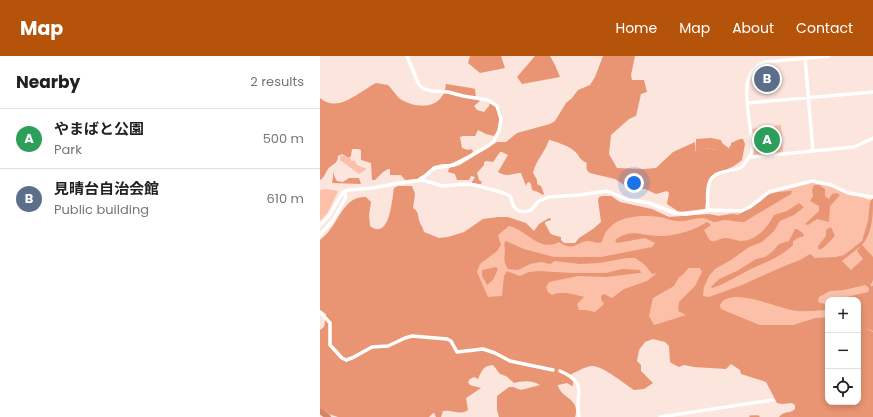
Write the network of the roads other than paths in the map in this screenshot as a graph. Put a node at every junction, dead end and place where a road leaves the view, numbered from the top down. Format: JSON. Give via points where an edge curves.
{"nodes":[{"id":1,"x":406,"y":56,"type":"edge"},
{"id":2,"x":829,"y":56,"type":"edge"},
{"id":3,"x":805,"y":58,"type":"junction"},
{"id":4,"x":873,"y":92,"type":"edge"},
{"id":5,"x":809,"y":98,"type":"junction"},
{"id":6,"x":748,"y":103,"type":"junction"},
{"id":7,"x":873,"y":138,"type":"edge"},
{"id":8,"x":813,"y":151,"type":"junction"},
{"id":9,"x":750,"y":157,"type":"junction"},
{"id":10,"x":416,"y":181,"type":"junction"},
{"id":11,"x":343,"y":192,"type":"junction"},
{"id":12,"x":873,"y":197,"type":"edge"},
{"id":13,"x":708,"y":211,"type":"junction"},
{"id":14,"x":320,"y":225,"type":"edge"},
{"id":15,"x":320,"y":236,"type":"edge"},
{"id":16,"x":320,"y":312,"type":"edge"},
{"id":17,"x":553,"y":370,"type":"dead end"},
{"id":18,"x":560,"y":371,"type":"dead end"},
{"id":19,"x":773,"y":400,"type":"dead end"},
{"id":20,"x":320,"y":411,"type":"edge"},
{"id":21,"x":320,"y":414,"type":"edge"},
{"id":22,"x":324,"y":417,"type":"edge"},
{"id":23,"x":328,"y":417,"type":"edge"},
{"id":24,"x":578,"y":417,"type":"edge"},
{"id":25,"x":660,"y":417,"type":"edge"}],
"edges":[{"from":1,"to":10,"type":"street","via":[[419,85],[424,89],[488,100],[497,106],[501,119],[499,131],[488,146],[454,165],[434,168]]},
{"from":2,"to":3,"type":"street"},
{"from":3,"to":5,"type":"street"},
{"from":3,"to":6,"type":"street","via":[[758,65],[747,82]]},
{"from":4,"to":5,"type":"street"},
{"from":5,"to":6,"type":"street"},
{"from":5,"to":8,"type":"street"},
{"from":6,"to":9,"type":"street","via":[[752,153]]},
{"from":7,"to":8,"type":"street","via":[[854,147]]},
{"from":8,"to":9,"type":"street"},
{"from":9,"to":13,"type":"street","via":[[741,167],[716,174],[711,179],[708,185]]},
{"from":10,"to":11,"type":"street"},
{"from":10,"to":13,"type":"street","via":[[446,186],[468,184],[504,193],[510,196],[514,207],[522,212],[528,211],[539,201],[549,197],[579,196],[603,190],[675,213]]},
{"from":11,"to":14,"type":"street","via":[[329,216]]},
{"from":11,"to":15,"type":"street","via":[[346,197]]},
{"from":12,"to":13,"type":"street","via":[[848,193],[825,183],[812,181],[769,192],[745,210]]},
{"from":16,"to":17,"type":"street","via":[[330,323],[331,348],[346,360],[372,347],[388,346],[408,337],[420,336],[448,340],[457,352],[483,349],[510,361]]},
{"from":18,"to":24,"type":"street","via":[[573,379],[579,388]]},
{"from":19,"to":25,"type":"street"},
{"from":20,"to":23,"type":"highway"},
{"from":21,"to":22,"type":"highway"}]}
